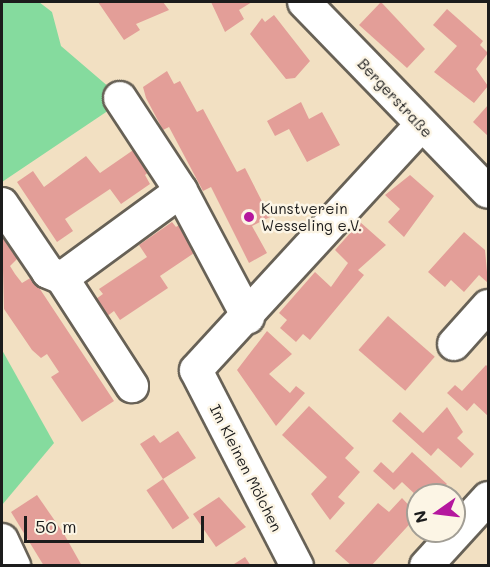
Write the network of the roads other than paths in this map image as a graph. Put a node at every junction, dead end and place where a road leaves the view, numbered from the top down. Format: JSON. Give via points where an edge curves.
{"nodes":[{"id":1,"x":304,"y":2,"type":"edge"},
{"id":2,"x":120,"y":98,"type":"dead end"},
{"id":3,"x":420,"y":126,"type":"junction"},
{"id":4,"x":181,"y":191,"type":"junction"},
{"id":5,"x":489,"y":192,"type":"edge"},
{"id":6,"x":2,"y":204,"type":"edge"},
{"id":7,"x":62,"y":278,"type":"junction"},
{"id":8,"x":489,"y":306,"type":"edge"},
{"id":9,"x":248,"y":317,"type":"junction"},
{"id":10,"x":454,"y":344,"type":"dead end"},
{"id":11,"x":132,"y":386,"type":"dead end"},
{"id":12,"x":489,"y":498,"type":"edge"},
{"id":13,"x":2,"y":540,"type":"edge"},
{"id":14,"x":14,"y":566,"type":"edge"},
{"id":15,"x":297,"y":566,"type":"edge"},
{"id":16,"x":426,"y":566,"type":"edge"}],
"edges":[{"from":1,"to":3,"type":"street","name":"Bergerstraße"},
{"from":2,"to":4,"type":"street"},
{"from":3,"to":5,"type":"street","name":"Bergerstraße"},
{"from":3,"to":9,"type":"street"},
{"from":4,"to":7,"type":"street"},
{"from":4,"to":9,"type":"street"},
{"from":6,"to":7,"type":"street","via":[[48,272]]},
{"from":7,"to":11,"type":"street"},
{"from":8,"to":10,"type":"street"},
{"from":9,"to":15,"type":"street","name":"Im Kleinen Mölchen","via":[[196,370]]},
{"from":12,"to":16,"type":"street"},
{"from":13,"to":14,"type":"street"}]}
